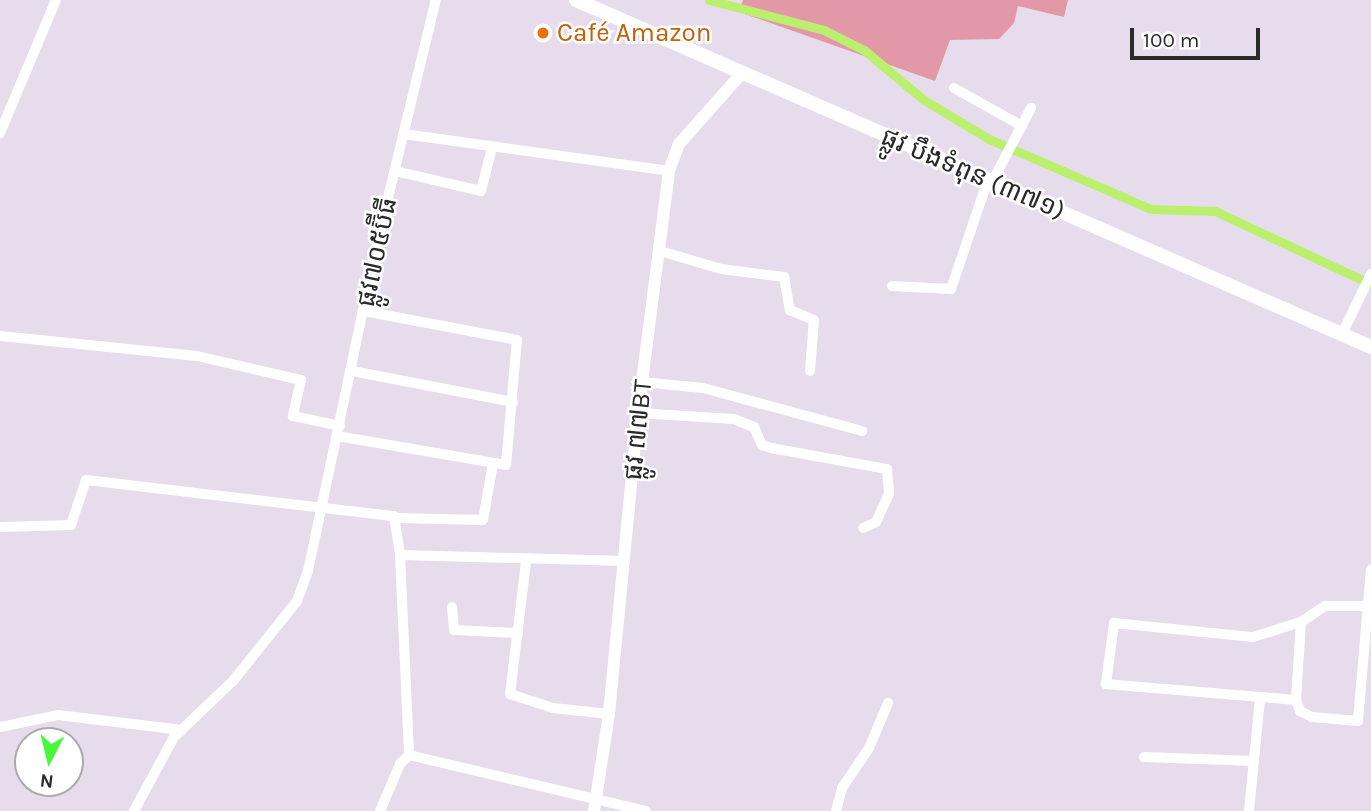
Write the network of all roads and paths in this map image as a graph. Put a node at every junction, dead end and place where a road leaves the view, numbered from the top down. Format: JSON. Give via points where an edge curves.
{"nodes":[{"id":1,"x":56,"y":0,"type":"edge"},
{"id":2,"x":436,"y":0,"type":"edge"},
{"id":3,"x":576,"y":0,"type":"edge"},
{"id":4,"x":742,"y":74,"type":"junction"},
{"id":5,"x":954,"y":88,"type":"dead end"},
{"id":6,"x":1031,"y":108,"type":"dead end"},
{"id":7,"x":1022,"y":126,"type":"junction"},
{"id":8,"x":0,"y":133,"type":"edge"},
{"id":9,"x":404,"y":134,"type":"junction"},
{"id":10,"x":492,"y":148,"type":"junction"},
{"id":11,"x":395,"y":171,"type":"junction"},
{"id":12,"x":669,"y":171,"type":"junction"},
{"id":13,"x":990,"y":181,"type":"junction"},
{"id":14,"x":660,"y":251,"type":"junction"},
{"id":15,"x":1371,"y":274,"type":"edge"},
{"id":16,"x":892,"y":286,"type":"dead end"},
{"id":17,"x":364,"y":311,"type":"junction"},
{"id":18,"x":1342,"y":334,"type":"junction"},
{"id":19,"x":0,"y":336,"type":"edge"},
{"id":20,"x":1371,"y":346,"type":"edge"},
{"id":21,"x":352,"y":371,"type":"junction"},
{"id":22,"x":810,"y":371,"type":"dead end"},
{"id":23,"x":642,"y":382,"type":"junction"},
{"id":24,"x":513,"y":402,"type":"junction"},
{"id":25,"x":638,"y":413,"type":"junction"},
{"id":26,"x":862,"y":430,"type":"dead end"},
{"id":27,"x":339,"y":431,"type":"junction"},
{"id":28,"x":493,"y":463,"type":"junction"},
{"id":29,"x":323,"y":506,"type":"junction"},
{"id":30,"x":396,"y":518,"type":"junction"},
{"id":31,"x":0,"y":527,"type":"edge"},
{"id":32,"x":863,"y":528,"type":"dead end"},
{"id":33,"x":400,"y":555,"type":"junction"},
{"id":34,"x":625,"y":561,"type":"junction"},
{"id":35,"x":526,"y":562,"type":"junction"},
{"id":36,"x":1371,"y":570,"type":"edge"},
{"id":37,"x":1369,"y":595,"type":"edge"},
{"id":38,"x":1366,"y":606,"type":"junction"},
{"id":39,"x":452,"y":607,"type":"dead end"},
{"id":40,"x":1301,"y":622,"type":"junction"},
{"id":41,"x":518,"y":633,"type":"junction"},
{"id":42,"x":1260,"y":698,"type":"junction"},
{"id":43,"x":1296,"y":700,"type":"junction"},
{"id":44,"x":888,"y":703,"type":"dead end"},
{"id":45,"x":609,"y":714,"type":"junction"},
{"id":46,"x":0,"y":727,"type":"edge"},
{"id":47,"x":182,"y":730,"type":"junction"},
{"id":48,"x":410,"y":755,"type":"junction"},
{"id":49,"x":1144,"y":757,"type":"dead end"},
{"id":50,"x":1254,"y":761,"type":"junction"},
{"id":51,"x":595,"y":805,"type":"edge"},
{"id":52,"x":134,"y":811,"type":"edge"},
{"id":53,"x":380,"y":811,"type":"edge"},
{"id":54,"x":645,"y":811,"type":"edge"},
{"id":55,"x":836,"y":811,"type":"edge"},
{"id":56,"x":1250,"y":811,"type":"edge"}],
"edges":[{"from":1,"to":8,"type":"street"},
{"from":2,"to":9,"type":"street","name":"ផ្លូវ៧០៥ប៊ីធី"},
{"from":3,"to":4,"type":"main road","name":"ផ្លូវ បឹងទំពុន (៣៧១)"},
{"from":4,"to":12,"type":"street","name":"ផ្លូវ ៧៧BT","via":[[679,144]]},
{"from":4,"to":13,"type":"main road","name":"ផ្លូវ បឹងទំពុន (៣៧១)"},
{"from":5,"to":7,"type":"street"},
{"from":6,"to":7,"type":"street"},
{"from":7,"to":13,"type":"street"},
{"from":9,"to":10,"type":"street"},
{"from":9,"to":11,"type":"street","name":"ផ្លូវ៧០៥ប៊ីធី"},
{"from":10,"to":11,"type":"street","via":[[481,191]]},
{"from":10,"to":12,"type":"street"},
{"from":11,"to":17,"type":"street","name":"ផ្លូវ៧០៥ប៊ីធី"},
{"from":12,"to":14,"type":"street","name":"ផ្លូវ ៧៧BT"},
{"from":13,"to":16,"type":"street","via":[[951,289]]},
{"from":13,"to":18,"type":"main road","name":"ផ្លូវ បឹងទំពុន (៣៧១)"},
{"from":14,"to":22,"type":"street","via":[[721,269],[784,276],[790,310],[814,320]]},
{"from":14,"to":23,"type":"street","name":"ផ្លូវ ៧៧BT"},
{"from":15,"to":18,"type":"street"},
{"from":17,"to":21,"type":"street","name":"ផ្លូវ៧០៥ប៊ីធី"},
{"from":17,"to":24,"type":"street","via":[[514,337],[519,345]]},
{"from":18,"to":20,"type":"main road","name":"ផ្លូវ បឹងទំពុន (៣៧១)"},
{"from":19,"to":27,"type":"street","via":[[197,356],[301,380],[293,415]]},
{"from":21,"to":24,"type":"street"},
{"from":21,"to":27,"type":"street","name":"ផ្លូវ៧០៥ប៊ីធី"},
{"from":23,"to":25,"type":"street","name":"ផ្លូវ ៧៧BT"},
{"from":23,"to":26,"type":"street","via":[[703,388]]},
{"from":24,"to":28,"type":"street","via":[[506,465]]},
{"from":25,"to":32,"type":"street","via":[[734,419],[754,427],[762,445],[771,448],[887,469],[889,494],[876,522]]},
{"from":25,"to":34,"type":"street","name":"ផ្លូវ ៧៧BT"},
{"from":27,"to":28,"type":"street"},
{"from":27,"to":29,"type":"street","name":"ផ្លូវ៧០៥ប៊ីធី"},
{"from":28,"to":30,"type":"street","via":[[483,520]]},
{"from":29,"to":30,"type":"street"},
{"from":29,"to":31,"type":"street","via":[[86,480],[71,525]]},
{"from":29,"to":47,"type":"street","name":"ផ្លូវ៧០៥ប៊ីធី","via":[[297,601],[233,681]]},
{"from":30,"to":33,"type":"street"},
{"from":33,"to":35,"type":"street"},
{"from":33,"to":48,"type":"street"},
{"from":34,"to":35,"type":"street"},
{"from":34,"to":45,"type":"street","name":"ផ្លូវ ៧៧BT"},
{"from":35,"to":41,"type":"street"},
{"from":36,"to":37,"type":"street"},
{"from":37,"to":38,"type":"street"},
{"from":38,"to":40,"type":"street","via":[[1325,606]]},
{"from":38,"to":43,"type":"street","via":[[1358,721],[1305,714]]},
{"from":39,"to":41,"type":"street","via":[[454,630]]},
{"from":40,"to":42,"type":"street","via":[[1253,637],[1114,623],[1106,684]]},
{"from":40,"to":43,"type":"street"},
{"from":41,"to":45,"type":"street","via":[[510,694],[552,708]]},
{"from":42,"to":43,"type":"street"},
{"from":42,"to":50,"type":"street"},
{"from":44,"to":55,"type":"street","via":[[869,748],[842,788]]},
{"from":45,"to":51,"type":"street","name":"ផ្លូវ ៧៧BT"},
{"from":46,"to":47,"type":"street","via":[[58,715]]},
{"from":47,"to":52,"type":"street","name":"ផ្លូវ៧០៥ប៊ីធី","via":[[161,754]]},
{"from":48,"to":51,"type":"street"},
{"from":48,"to":53,"type":"street","via":[[400,764]]},
{"from":49,"to":50,"type":"street"},
{"from":50,"to":56,"type":"street"},
{"from":51,"to":54,"type":"street"}]}
